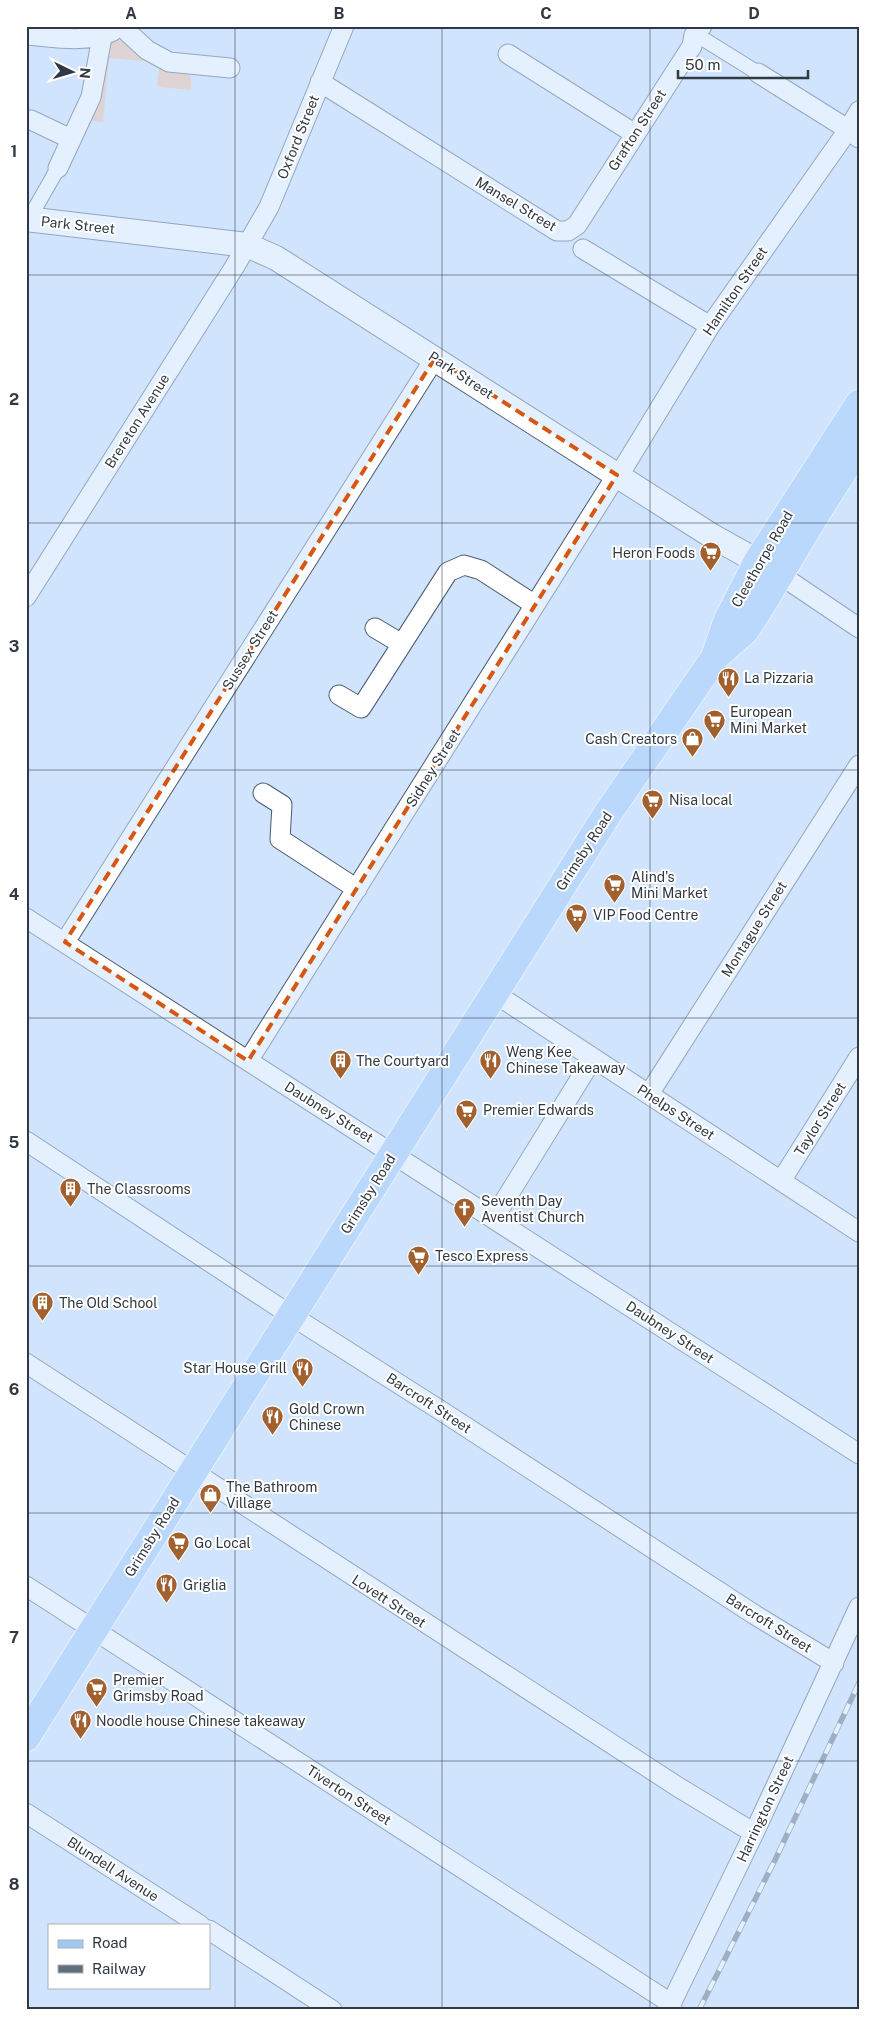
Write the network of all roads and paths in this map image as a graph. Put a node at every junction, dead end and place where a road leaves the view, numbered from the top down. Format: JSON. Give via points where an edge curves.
{"nodes":[{"id":1,"x":344,"y":26,"type":"edge"},
{"id":2,"x":122,"y":27,"type":"edge"},
{"id":3,"x":695,"y":29,"type":"edge"},
{"id":4,"x":26,"y":35,"type":"edge"},
{"id":5,"x":102,"y":37,"type":"junction"},
{"id":6,"x":508,"y":54,"type":"dead end"},
{"id":7,"x":230,"y":68,"type":"dead end"},
{"id":8,"x":758,"y":73,"type":"joint"},
{"id":9,"x":320,"y":82,"type":"junction"},
{"id":10,"x":859,"y":111,"type":"edge"},
{"id":11,"x":31,"y":120,"type":"dead end"},
{"id":12,"x":635,"y":134,"type":"junction"},
{"id":13,"x":853,"y":134,"type":"edge"},
{"id":14,"x":71,"y":139,"type":"junction"},
{"id":15,"x":58,"y":168,"type":"joint"},
{"id":16,"x":28,"y":219,"type":"edge"},
{"id":17,"x":568,"y":231,"type":"junction"},
{"id":18,"x":247,"y":245,"type":"junction"},
{"id":19,"x":583,"y":249,"type":"joint"},
{"id":20,"x":710,"y":326,"type":"junction"},
{"id":21,"x":435,"y":358,"type":"junction"},
{"id":22,"x":859,"y":404,"type":"edge"},
{"id":23,"x":859,"y":446,"type":"edge"},
{"id":24,"x":617,"y":475,"type":"junction"},
{"id":25,"x":769,"y":567,"type":"junction"},
{"id":26,"x":26,"y":597,"type":"edge"},
{"id":27,"x":535,"y":605,"type":"junction"},
{"id":28,"x":375,"y":628,"type":"dead end"},
{"id":29,"x":859,"y":628,"type":"edge"},
{"id":30,"x":402,"y":644,"type":"junction"},
{"id":31,"x":716,"y":656,"type":"joint"},
{"id":32,"x":339,"y":695,"type":"dead end"},
{"id":33,"x":859,"y":765,"type":"edge"},
{"id":34,"x":263,"y":793,"type":"dead end"},
{"id":35,"x":357,"y":888,"type":"junction"},
{"id":36,"x":26,"y":918,"type":"edge"},
{"id":37,"x":65,"y":942,"type":"junction"},
{"id":38,"x":494,"y":993,"type":"junction"},
{"id":39,"x":593,"y":1058,"type":"junction"},
{"id":40,"x":859,"y":1058,"type":"edge"},
{"id":41,"x":248,"y":1061,"type":"junction"},
{"id":42,"x":649,"y":1094,"type":"junction"},
{"id":43,"x":26,"y":1141,"type":"edge"},
{"id":44,"x":394,"y":1153,"type":"junction"},
{"id":45,"x":781,"y":1180,"type":"junction"},
{"id":46,"x":494,"y":1218,"type":"junction"},
{"id":47,"x":859,"y":1232,"type":"edge"},
{"id":48,"x":292,"y":1316,"type":"junction"},
{"id":49,"x":26,"y":1363,"type":"edge"},
{"id":50,"x":859,"y":1454,"type":"edge"},
{"id":51,"x":193,"y":1471,"type":"junction"},
{"id":52,"x":26,"y":1586,"type":"edge"},
{"id":53,"x":859,"y":1607,"type":"edge"},
{"id":54,"x":95,"y":1630,"type":"junction"},
{"id":55,"x":834,"y":1664,"type":"junction"},
{"id":56,"x":26,"y":1736,"type":"edge"},
{"id":57,"x":26,"y":1812,"type":"edge"},
{"id":58,"x":754,"y":1833,"type":"junction"},
{"id":59,"x":198,"y":1924,"type":"edge"},
{"id":60,"x":210,"y":1931,"type":"edge"},
{"id":61,"x":670,"y":2007,"type":"edge"},
{"id":62,"x":332,"y":2010,"type":"edge"}],
"edges":[{"from":1,"to":9,"type":"street","name":"Oxford Street"},
{"from":2,"to":5,"type":"street"},
{"from":2,"to":7,"type":"street","via":[[147,50],[169,62]]},
{"from":3,"to":8,"type":"street","via":[[705,40]]},
{"from":3,"to":12,"type":"street","name":"Grafton Street","via":[[692,46]]},
{"from":4,"to":5,"type":"street"},
{"from":5,"to":14,"type":"street","via":[[92,97]]},
{"from":6,"to":12,"type":"street"},
{"from":8,"to":13,"type":"street"},
{"from":9,"to":17,"type":"street","name":"Mansel Street","via":[[557,231]]},
{"from":9,"to":18,"type":"street","name":"Oxford Street","via":[[269,207]]},
{"from":10,"to":13,"type":"street","name":"Hamilton Street"},
{"from":11,"to":14,"type":"street"},
{"from":12,"to":17,"type":"street","name":"Grafton Street","via":[[577,225]]},
{"from":13,"to":20,"type":"street","name":"Hamilton Street"},
{"from":14,"to":15,"type":"street"},
{"from":15,"to":16,"type":"street"},
{"from":16,"to":18,"type":"street","name":"Park Street"},
{"from":17,"to":19,"type":"street","name":"Mansel Street"},
{"from":18,"to":21,"type":"street","name":"Park Street","via":[[276,258]]},
{"from":18,"to":26,"type":"street","name":"Brereton Avenue"},
{"from":19,"to":20,"type":"street","name":"Mansel Street"},
{"from":20,"to":24,"type":"street","name":"Hamilton Street"},
{"from":21,"to":24,"type":"street","name":"Park Street"},
{"from":21,"to":37,"type":"street","name":"Sussex Street"},
{"from":22,"to":25,"type":"main road","name":"Cleethorpe Road"},
{"from":23,"to":25,"type":"main road","name":"Cleethorpe Road"},
{"from":24,"to":25,"type":"street","name":"Park Street","via":[[712,536]]},
{"from":24,"to":27,"type":"street","name":"Sidney Street"},
{"from":25,"to":29,"type":"street","name":"Park Street"},
{"from":25,"to":31,"type":"main road","name":"Cleethorpe Road","via":[[728,620]]},
{"from":27,"to":30,"type":"street","via":[[481,570],[464,565],[448,572]]},
{"from":27,"to":35,"type":"street","name":"Sidney Street"},
{"from":28,"to":30,"type":"street"},
{"from":30,"to":32,"type":"street","via":[[361,708]]},
{"from":31,"to":38,"type":"main road","name":"Grimsby Road","via":[[608,813]]},
{"from":33,"to":42,"type":"street","name":"Montague Street"},
{"from":34,"to":35,"type":"street","via":[[282,805],[280,840]]},
{"from":35,"to":41,"type":"street","name":"Sidney Street"},
{"from":36,"to":37,"type":"street","name":"Daubney Street"},
{"from":37,"to":41,"type":"street","name":"Daubney Street"},
{"from":38,"to":39,"type":"street","name":"Phelps Street"},
{"from":38,"to":44,"type":"main road","name":"Grimsby Road"},
{"from":39,"to":42,"type":"street","name":"Phelps Street"},
{"from":39,"to":46,"type":"street"},
{"from":40,"to":45,"type":"street","name":"Taylor Street"},
{"from":41,"to":44,"type":"street","name":"Daubney Street"},
{"from":42,"to":45,"type":"street","name":"Phelps Street"},
{"from":43,"to":48,"type":"street","name":"Barcroft Street"},
{"from":44,"to":46,"type":"street","name":"Daubney Street"},
{"from":44,"to":48,"type":"main road","name":"Grimsby Road"},
{"from":45,"to":47,"type":"street","name":"Phelps Street"},
{"from":46,"to":50,"type":"street","name":"Daubney Street"},
{"from":48,"to":51,"type":"main road","name":"Grimsby Road"},
{"from":48,"to":55,"type":"street","name":"Barcroft Street"},
{"from":49,"to":51,"type":"street","name":"Lovett Street"},
{"from":51,"to":54,"type":"main road","name":"Grimsby Road"},
{"from":51,"to":58,"type":"street","name":"Lovett Street","via":[[341,1570]]},
{"from":52,"to":54,"type":"street","name":"Tiverton Street"},
{"from":53,"to":55,"type":"street","name":"Harrington Street"},
{"from":54,"to":56,"type":"main road","name":"Grimsby Road"},
{"from":54,"to":61,"type":"street","name":"Tiverton Street"},
{"from":55,"to":58,"type":"street","name":"Harrington Street"},
{"from":57,"to":59,"type":"street","name":"Blundell Avenue"},
{"from":58,"to":61,"type":"street","name":"Harrington Street"},
{"from":60,"to":62,"type":"street"}]}
